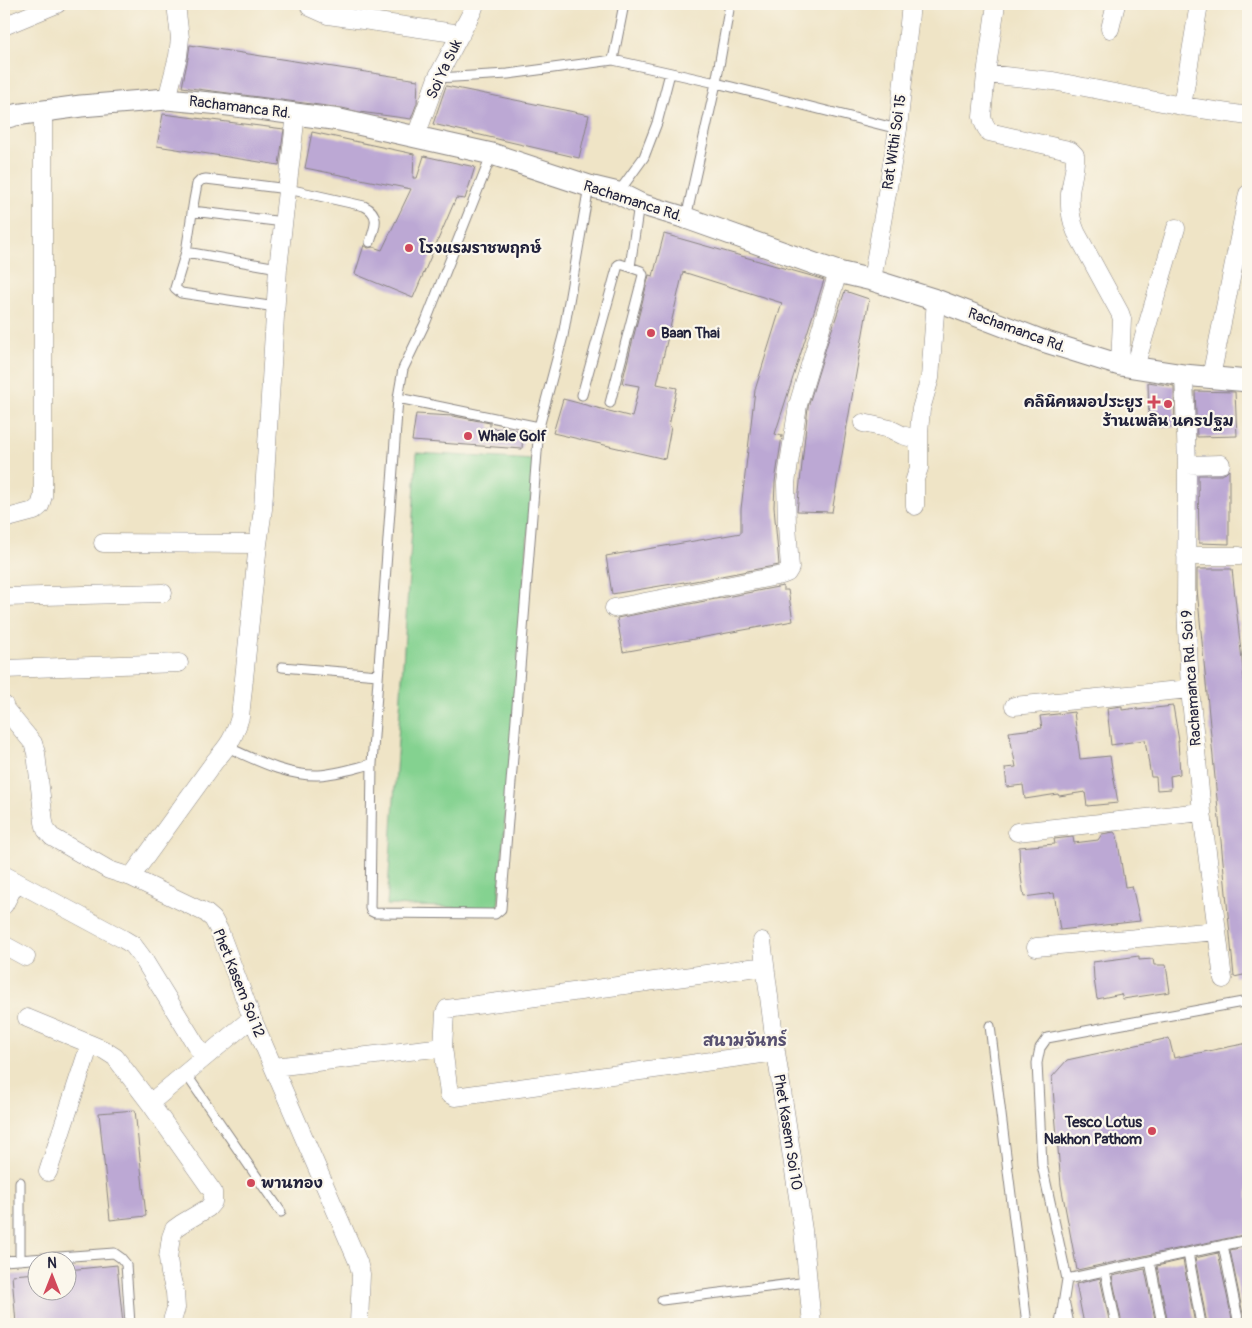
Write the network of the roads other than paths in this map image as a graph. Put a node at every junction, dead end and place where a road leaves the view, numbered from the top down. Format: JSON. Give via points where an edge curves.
{"nodes":[{"id":1,"x":176,"y":4,"type":"edge"},
{"id":2,"x":475,"y":4,"type":"edge"},
{"id":3,"x":624,"y":4,"type":"edge"},
{"id":4,"x":730,"y":4,"type":"edge"},
{"id":5,"x":911,"y":4,"type":"edge"},
{"id":6,"x":996,"y":4,"type":"edge"},
{"id":7,"x":1116,"y":4,"type":"edge"},
{"id":8,"x":1199,"y":4,"type":"edge"},
{"id":9,"x":51,"y":5,"type":"edge"},
{"id":10,"x":310,"y":7,"type":"dead end"},
{"id":11,"x":4,"y":26,"type":"edge"},
{"id":12,"x":1110,"y":29,"type":"dead end"},
{"id":13,"x":461,"y":34,"type":"junction"},
{"id":14,"x":613,"y":60,"type":"junction"},
{"id":15,"x":670,"y":73,"type":"junction"},
{"id":16,"x":986,"y":74,"type":"junction"},
{"id":17,"x":437,"y":78,"type":"junction"},
{"id":18,"x":716,"y":83,"type":"junction"},
{"id":19,"x":167,"y":99,"type":"junction"},
{"id":20,"x":1182,"y":106,"type":"junction"},
{"id":21,"x":43,"y":111,"type":"junction"},
{"id":22,"x":296,"y":114,"type":"junction"},
{"id":23,"x":1248,"y":116,"type":"edge"},
{"id":24,"x":4,"y":118,"type":"edge"},
{"id":25,"x":898,"y":129,"type":"junction"},
{"id":26,"x":416,"y":136,"type":"junction"},
{"id":27,"x":492,"y":154,"type":"junction"},
{"id":28,"x":589,"y":186,"type":"junction"},
{"id":29,"x":288,"y":189,"type":"junction"},
{"id":30,"x":618,"y":193,"type":"junction"},
{"id":31,"x":1248,"y":194,"type":"edge"},
{"id":32,"x":640,"y":204,"type":"junction"},
{"id":33,"x":192,"y":211,"type":"junction"},
{"id":34,"x":686,"y":218,"type":"junction"},
{"id":35,"x":284,"y":222,"type":"junction"},
{"id":36,"x":1176,"y":228,"type":"dead end"},
{"id":37,"x":370,"y":242,"type":"dead end"},
{"id":38,"x":186,"y":252,"type":"junction"},
{"id":39,"x":630,"y":267,"type":"junction"},
{"id":40,"x":278,"y":268,"type":"junction"},
{"id":41,"x":838,"y":272,"type":"junction"},
{"id":42,"x":872,"y":280,"type":"junction"},
{"id":43,"x":936,"y":300,"type":"junction"},
{"id":44,"x":276,"y":307,"type":"junction"},
{"id":45,"x":1128,"y":366,"type":"junction"},
{"id":46,"x":1184,"y":375,"type":"junction"},
{"id":47,"x":1211,"y":377,"type":"junction"},
{"id":48,"x":1248,"y":381,"type":"edge"},
{"id":49,"x":582,"y":395,"type":"dead end"},
{"id":50,"x":398,"y":398,"type":"junction"},
{"id":51,"x":610,"y":403,"type":"dead end"},
{"id":52,"x":863,"y":423,"type":"dead end"},
{"id":53,"x":539,"y":428,"type":"junction"},
{"id":54,"x":919,"y":440,"type":"junction"},
{"id":55,"x":1221,"y":464,"type":"dead end"},
{"id":56,"x":1187,"y":465,"type":"junction"},
{"id":57,"x":915,"y":506,"type":"dead end"},
{"id":58,"x":4,"y":519,"type":"edge"},
{"id":59,"x":103,"y":542,"type":"dead end"},
{"id":60,"x":258,"y":544,"type":"junction"},
{"id":61,"x":1186,"y":556,"type":"junction"},
{"id":62,"x":1240,"y":556,"type":"dead end"},
{"id":63,"x":162,"y":592,"type":"dead end"},
{"id":64,"x":4,"y":597,"type":"edge"},
{"id":65,"x":614,"y":608,"type":"dead end"},
{"id":66,"x":179,"y":663,"type":"dead end"},
{"id":67,"x":282,"y":667,"type":"dead end"},
{"id":68,"x":4,"y":669,"type":"edge"},
{"id":69,"x":378,"y":675,"type":"junction"},
{"id":70,"x":1190,"y":689,"type":"junction"},
{"id":71,"x":4,"y":705,"type":"edge"},
{"id":72,"x":1014,"y":706,"type":"dead end"},
{"id":73,"x":227,"y":747,"type":"junction"},
{"id":74,"x":372,"y":764,"type":"junction"},
{"id":75,"x":1202,"y":812,"type":"junction"},
{"id":76,"x":1018,"y":832,"type":"dead end"},
{"id":77,"x":131,"y":877,"type":"junction"},
{"id":78,"x":10,"y":878,"type":"edge"},
{"id":79,"x":4,"y":905,"type":"edge"},
{"id":80,"x":1217,"y":931,"type":"junction"},
{"id":81,"x":762,"y":941,"type":"dead end"},
{"id":82,"x":4,"y":945,"type":"edge"},
{"id":83,"x":1036,"y":947,"type":"dead end"},
{"id":84,"x":26,"y":957,"type":"dead end"},
{"id":85,"x":765,"y":966,"type":"junction"},
{"id":86,"x":1223,"y":979,"type":"dead end"},
{"id":87,"x":1248,"y":1001,"type":"edge"},
{"id":88,"x":27,"y":1018,"type":"dead end"},
{"id":89,"x":252,"y":1018,"type":"junction"},
{"id":90,"x":990,"y":1026,"type":"dead end"},
{"id":91,"x":90,"y":1044,"type":"junction"},
{"id":92,"x":443,"y":1047,"type":"junction"},
{"id":93,"x":776,"y":1052,"type":"junction"},
{"id":94,"x":204,"y":1058,"type":"junction"},
{"id":95,"x":274,"y":1067,"type":"junction"},
{"id":96,"x":186,"y":1074,"type":"junction"},
{"id":97,"x":150,"y":1103,"type":"junction"},
{"id":98,"x":48,"y":1172,"type":"dead end"},
{"id":99,"x":20,"y":1182,"type":"dead end"},
{"id":100,"x":281,"y":1212,"type":"dead end"},
{"id":101,"x":1248,"y":1240,"type":"edge"},
{"id":102,"x":1223,"y":1245,"type":"junction"},
{"id":103,"x":1188,"y":1253,"type":"junction"},
{"id":104,"x":20,"y":1260,"type":"junction"},
{"id":105,"x":4,"y":1261,"type":"edge"},
{"id":106,"x":1150,"y":1261,"type":"junction"},
{"id":107,"x":1105,"y":1271,"type":"junction"},
{"id":108,"x":1067,"y":1279,"type":"junction"},
{"id":109,"x":808,"y":1282,"type":"junction"},
{"id":110,"x":1064,"y":1298,"type":"junction"},
{"id":111,"x":662,"y":1300,"type":"dead end"},
{"id":112,"x":130,"y":1324,"type":"edge"},
{"id":113,"x":171,"y":1324,"type":"edge"},
{"id":114,"x":359,"y":1324,"type":"edge"},
{"id":115,"x":812,"y":1324,"type":"edge"},
{"id":116,"x":1026,"y":1324,"type":"edge"},
{"id":117,"x":1060,"y":1324,"type":"edge"},
{"id":118,"x":1069,"y":1324,"type":"edge"},
{"id":119,"x":1116,"y":1324,"type":"edge"},
{"id":120,"x":1162,"y":1324,"type":"edge"},
{"id":121,"x":1201,"y":1324,"type":"edge"},
{"id":122,"x":1239,"y":1324,"type":"edge"}],
"edges":[{"from":1,"to":19,"type":"street","via":[[180,38]]},
{"from":2,"to":13,"type":"street","name":"Soi Ya Suk"},
{"from":3,"to":14,"type":"lane"},
{"from":4,"to":18,"type":"lane"},
{"from":5,"to":25,"type":"street","name":"Rat Withi Soi 15"},
{"from":6,"to":16,"type":"street"},
{"from":7,"to":12,"type":"street"},
{"from":8,"to":20,"type":"street"},
{"from":9,"to":11,"type":"street"},
{"from":10,"to":13,"type":"street","via":[[328,15]]},
{"from":13,"to":17,"type":"street","name":"Soi Ya Suk"},
{"from":14,"to":15,"type":"lane"},
{"from":14,"to":17,"type":"lane","via":[[508,74]]},
{"from":15,"to":18,"type":"lane"},
{"from":15,"to":30,"type":"lane","via":[[644,157]]},
{"from":16,"to":20,"type":"street","via":[[1053,81]]},
{"from":16,"to":45,"type":"street","via":[[982,117],[989,132],[1064,149],[1075,155],[1070,194],[1071,219],[1120,313]]},
{"from":17,"to":26,"type":"street","name":"Soi Ya Suk"},
{"from":18,"to":25,"type":"lane"},
{"from":18,"to":34,"type":"lane"},
{"from":19,"to":21,"type":"street","name":"Rachamanca Rd."},
{"from":19,"to":22,"type":"street","name":"Rachamanca Rd."},
{"from":20,"to":23,"type":"street"},
{"from":21,"to":24,"type":"street","name":"Rachamanca Rd."},
{"from":21,"to":58,"type":"street","via":[[43,496],[40,506],[34,511]]},
{"from":22,"to":26,"type":"street","name":"Rachamanca Rd."},
{"from":22,"to":29,"type":"street"},
{"from":25,"to":42,"type":"street","name":"Rat Withi Soi 15"},
{"from":26,"to":27,"type":"street","name":"Rachamanca Rd."},
{"from":27,"to":28,"type":"street","name":"Rachamanca Rd."},
{"from":27,"to":50,"type":"lane","via":[[426,321],[403,369]]},
{"from":28,"to":30,"type":"street","name":"Rachamanca Rd."},
{"from":28,"to":53,"type":"lane","via":[[563,336]]},
{"from":29,"to":33,"type":"lane","via":[[201,180],[197,184]]},
{"from":29,"to":35,"type":"street"},
{"from":29,"to":37,"type":"lane","via":[[370,209],[375,220]]},
{"from":30,"to":32,"type":"street","name":"Rachamanca Rd."},
{"from":31,"to":47,"type":"street"},
{"from":32,"to":34,"type":"street","name":"Rachamanca Rd."},
{"from":32,"to":39,"type":"lane"},
{"from":33,"to":35,"type":"lane"},
{"from":33,"to":38,"type":"lane"},
{"from":34,"to":41,"type":"street","name":"Rachamanca Rd."},
{"from":35,"to":40,"type":"street"},
{"from":36,"to":45,"type":"street"},
{"from":38,"to":40,"type":"lane"},
{"from":38,"to":44,"type":"lane","via":[[175,288],[181,293]]},
{"from":39,"to":49,"type":"lane","via":[[618,265]]},
{"from":39,"to":51,"type":"lane","via":[[643,275]]},
{"from":40,"to":44,"type":"street"},
{"from":41,"to":42,"type":"street","name":"Rachamanca Rd."},
{"from":41,"to":65,"type":"street","via":[[798,405],[786,483],[790,568],[787,573]]},
{"from":42,"to":43,"type":"street","name":"Rachamanca Rd."},
{"from":43,"to":45,"type":"street","name":"Rachamanca Rd.","via":[[1043,341]]},
{"from":43,"to":54,"type":"street","via":[[930,378],[921,410]]},
{"from":44,"to":60,"type":"street"},
{"from":45,"to":46,"type":"street","name":"Rachamanca Rd."},
{"from":46,"to":47,"type":"street","name":"Rachamanca Rd."},
{"from":46,"to":56,"type":"street","name":"Rachamanca Rd. Soi 9"},
{"from":47,"to":48,"type":"street","name":"Rachamanca Rd."},
{"from":50,"to":53,"type":"lane"},
{"from":50,"to":69,"type":"lane"},
{"from":52,"to":54,"type":"street"},
{"from":53,"to":74,"type":"lane","via":[[502,909],[499,912],[371,911]]},
{"from":54,"to":57,"type":"street"},
{"from":55,"to":56,"type":"street"},
{"from":56,"to":61,"type":"street","name":"Rachamanca Rd. Soi 9"},
{"from":59,"to":60,"type":"street"},
{"from":60,"to":73,"type":"street","via":[[240,717]]},
{"from":61,"to":62,"type":"street"},
{"from":61,"to":70,"type":"street","name":"Rachamanca Rd. Soi 9"},
{"from":63,"to":64,"type":"street"},
{"from":66,"to":68,"type":"street"},
{"from":67,"to":69,"type":"lane"},
{"from":69,"to":74,"type":"lane"},
{"from":70,"to":72,"type":"street"},
{"from":70,"to":75,"type":"street","name":"Rachamanca Rd. Soi 9"},
{"from":71,"to":77,"type":"street","name":"Phet Kasem Soi 12","via":[[33,743],[46,830],[52,837],[109,870]]},
{"from":73,"to":74,"type":"lane","via":[[264,764],[296,773],[319,775]]},
{"from":73,"to":77,"type":"street"},
{"from":75,"to":76,"type":"street"},
{"from":75,"to":80,"type":"street","name":"Rachamanca Rd. Soi 9"},
{"from":77,"to":89,"type":"street","name":"Phet Kasem Soi 12","via":[[206,913],[212,919]]},
{"from":78,"to":79,"type":"street"},
{"from":78,"to":94,"type":"street","via":[[133,945]]},
{"from":80,"to":83,"type":"street"},
{"from":80,"to":86,"type":"street","name":"Rachamanca Rd. Soi 9"},
{"from":81,"to":85,"type":"street","name":"Phet Kasem Soi 10"},
{"from":82,"to":84,"type":"street"},
{"from":85,"to":92,"type":"street","via":[[448,1009]]},
{"from":85,"to":93,"type":"street","name":"Phet Kasem Soi 10"},
{"from":87,"to":108,"type":"lane","via":[[1047,1038],[1040,1048],[1037,1063],[1042,1165]]},
{"from":88,"to":91,"type":"street"},
{"from":89,"to":94,"type":"street"},
{"from":89,"to":95,"type":"street","name":"Phet Kasem Soi 12"},
{"from":90,"to":116,"type":"lane"},
{"from":91,"to":97,"type":"street","via":[[115,1057]]},
{"from":91,"to":98,"type":"street"},
{"from":92,"to":93,"type":"street","via":[[449,1094],[455,1097]]},
{"from":92,"to":95,"type":"street"},
{"from":93,"to":109,"type":"street","name":"Phet Kasem Soi 10"},
{"from":94,"to":96,"type":"street"},
{"from":95,"to":114,"type":"street","name":"Phet Kasem Soi 12","via":[[358,1262],[361,1274]]},
{"from":96,"to":97,"type":"street"},
{"from":96,"to":100,"type":"lane"},
{"from":97,"to":113,"type":"street","via":[[212,1192],[213,1202],[174,1229],[171,1237],[168,1258],[176,1308]]},
{"from":99,"to":104,"type":"lane"},
{"from":101,"to":102,"type":"lane"},
{"from":102,"to":103,"type":"lane"},
{"from":102,"to":122,"type":"lane"},
{"from":103,"to":106,"type":"lane"},
{"from":103,"to":121,"type":"lane"},
{"from":104,"to":105,"type":"lane"},
{"from":104,"to":112,"type":"lane","via":[[114,1253],[126,1264]]},
{"from":106,"to":107,"type":"lane"},
{"from":106,"to":120,"type":"lane"},
{"from":107,"to":108,"type":"lane"},
{"from":107,"to":119,"type":"lane"},
{"from":108,"to":110,"type":"lane"},
{"from":109,"to":111,"type":"lane"},
{"from":109,"to":115,"type":"street","name":"Phet Kasem Soi 10"},
{"from":110,"to":117,"type":"lane"},
{"from":110,"to":118,"type":"lane"}]}
